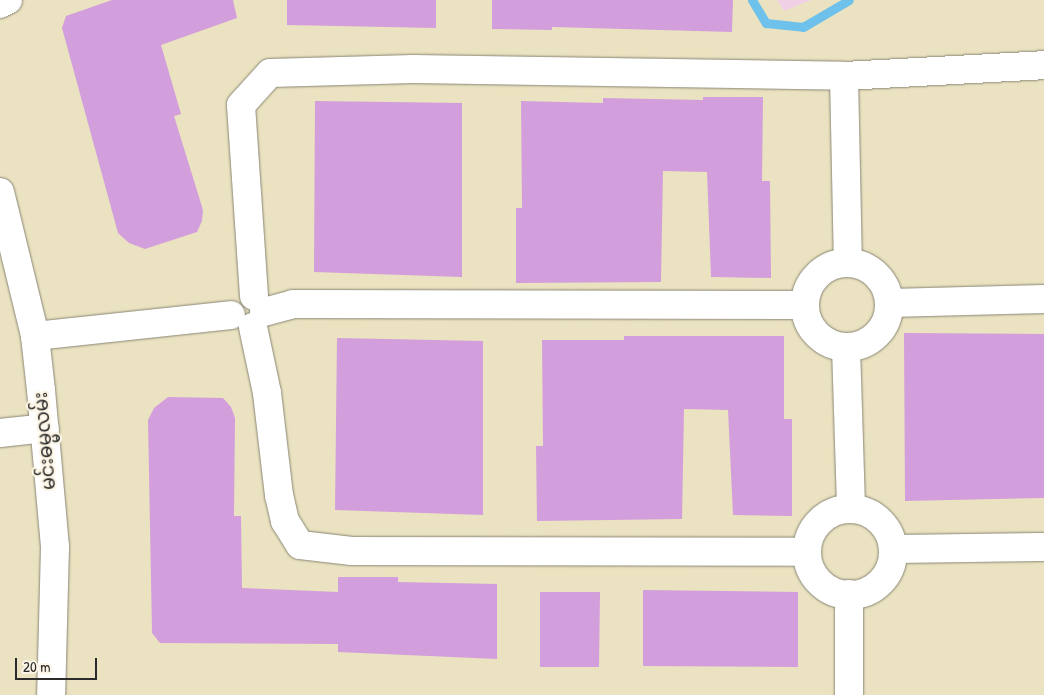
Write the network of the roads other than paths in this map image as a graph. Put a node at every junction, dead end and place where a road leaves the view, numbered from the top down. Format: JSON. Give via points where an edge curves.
{"nodes":[{"id":1,"x":8,"y":0,"type":"edge"},
{"id":2,"x":0,"y":4,"type":"edge"},
{"id":3,"x":1044,"y":65,"type":"edge"},
{"id":4,"x":844,"y":76,"type":"junction"},
{"id":5,"x":0,"y":192,"type":"edge"},
{"id":6,"x":848,"y":262,"type":"junction"},
{"id":7,"x":1044,"y":298,"type":"edge"},
{"id":8,"x":890,"y":303,"type":"junction"},
{"id":9,"x":804,"y":305,"type":"junction"},
{"id":10,"x":251,"y":312,"type":"junction"},
{"id":11,"x":35,"y":336,"type":"junction"},
{"id":12,"x":846,"y":348,"type":"junction"},
{"id":13,"x":44,"y":428,"type":"junction"},
{"id":14,"x":0,"y":433,"type":"edge"},
{"id":15,"x":851,"y":509,"type":"junction"},
{"id":16,"x":1044,"y":547,"type":"edge"},
{"id":17,"x":893,"y":549,"type":"junction"},
{"id":18,"x":807,"y":552,"type":"junction"},
{"id":19,"x":849,"y":594,"type":"junction"},
{"id":20,"x":51,"y":695,"type":"edge"},
{"id":21,"x":849,"y":695,"type":"edge"}],
"edges":[{"from":1,"to":2,"type":"street"},
{"from":3,"to":4,"type":"street"},
{"from":4,"to":6,"type":"street"},
{"from":4,"to":10,"type":"street","via":[[413,69],[270,73],[242,105]]},
{"from":5,"to":11,"type":"street","name":"မင်းဓမ္မလမ်း"},
{"from":6,"to":8,"type":"street","via":[[873,271],[882,280]]},
{"from":6,"to":9,"type":"street","via":[[834,264],[812,280]]},
{"from":7,"to":8,"type":"street"},
{"from":8,"to":12,"type":"street","via":[[887,320],[880,333],[868,343]]},
{"from":9,"to":10,"type":"street","via":[[294,304]]},
{"from":9,"to":12,"type":"street","via":[[806,320],[814,333],[825,342]]},
{"from":10,"to":11,"type":"street"},
{"from":10,"to":18,"type":"street","via":[[267,393],[279,495],[285,521],[300,545],[352,551]]},
{"from":11,"to":13,"type":"street","name":"မင်းဓမ္မလမ်း"},
{"from":12,"to":15,"type":"street"},
{"from":13,"to":14,"type":"street"},
{"from":13,"to":20,"type":"street","name":"မင်းဓမ္မလမ်း","via":[[55,547]]},
{"from":15,"to":17,"type":"street","via":[[876,517],[885,527]]},
{"from":15,"to":18,"type":"street","via":[[825,517],[809,538]]},
{"from":16,"to":17,"type":"street"},
{"from":17,"to":19,"type":"street","via":[[890,567],[883,580],[871,589]]},
{"from":18,"to":19,"type":"street","via":[[817,579],[829,589]]},
{"from":19,"to":21,"type":"street"}]}
